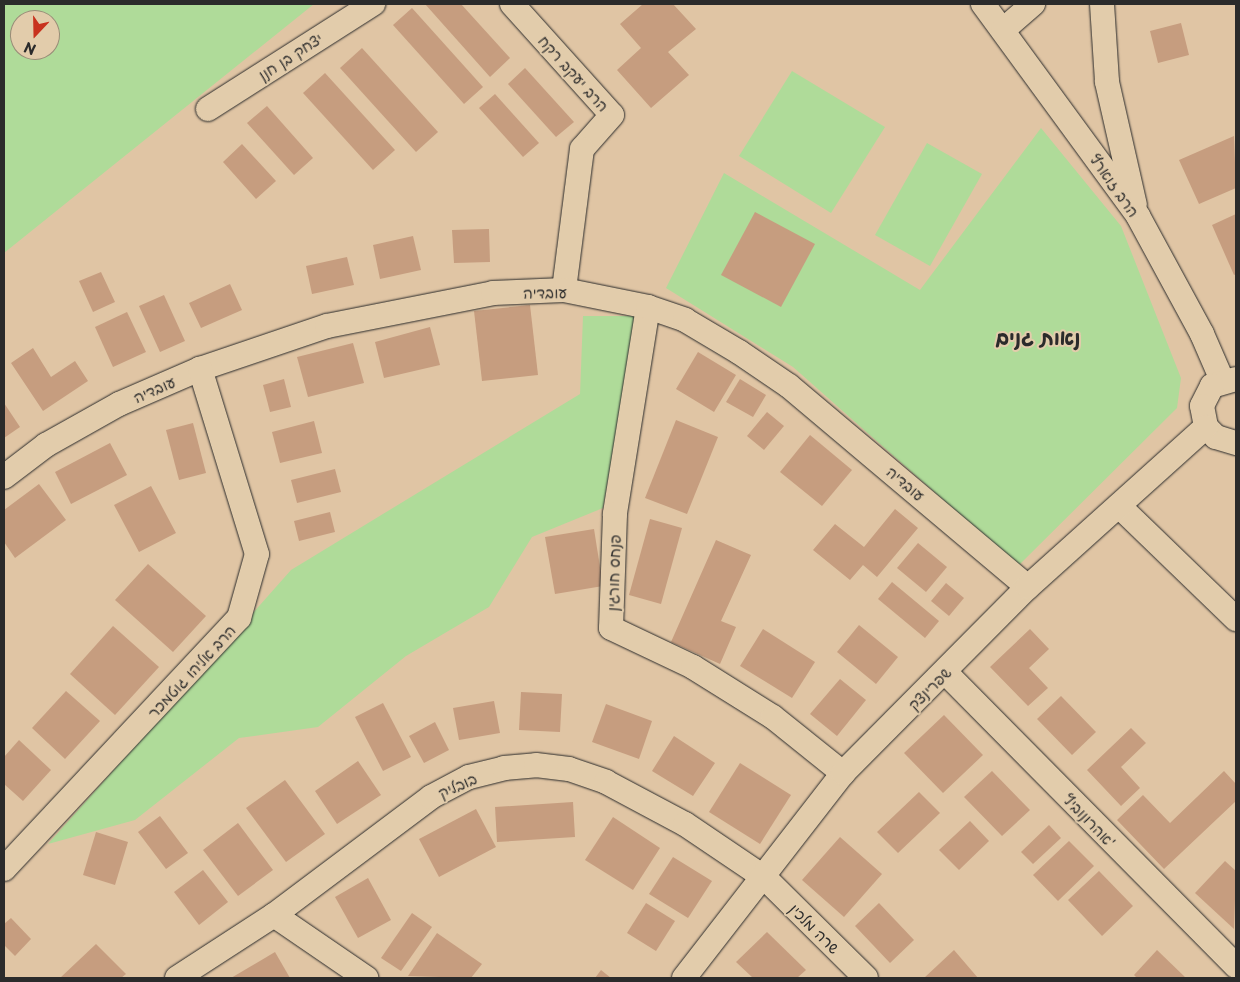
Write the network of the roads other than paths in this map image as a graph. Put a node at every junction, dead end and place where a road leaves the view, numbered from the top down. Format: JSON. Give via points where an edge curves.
{"nodes":[{"id":1,"x":373,"y":4,"type":"edge"},
{"id":2,"x":512,"y":4,"type":"edge"},
{"id":3,"x":984,"y":4,"type":"edge"},
{"id":4,"x":1033,"y":4,"type":"edge"},
{"id":5,"x":1102,"y":4,"type":"edge"},
{"id":6,"x":1003,"y":30,"type":"junction"},
{"id":7,"x":208,"y":109,"type":"dead end"},
{"id":8,"x":1138,"y":216,"type":"junction"},
{"id":9,"x":564,"y":290,"type":"junction"},
{"id":10,"x":648,"y":307,"type":"junction"},
{"id":11,"x":200,"y":369,"type":"junction"},
{"id":12,"x":1229,"y":380,"type":"edge"},
{"id":13,"x":1206,"y":427,"type":"junction"},
{"id":14,"x":1234,"y":444,"type":"edge"},
{"id":15,"x":4,"y":476,"type":"edge"},
{"id":16,"x":1119,"y":506,"type":"junction"},
{"id":17,"x":1028,"y":587,"type":"junction"},
{"id":18,"x":1236,"y":618,"type":"edge"},
{"id":19,"x":945,"y":672,"type":"junction"},
{"id":20,"x":843,"y":773,"type":"junction"},
{"id":21,"x":4,"y":869,"type":"edge"},
{"id":22,"x":765,"y":878,"type":"junction"},
{"id":23,"x":274,"y":915,"type":"junction"},
{"id":24,"x":1236,"y":966,"type":"edge"},
{"id":25,"x":177,"y":978,"type":"edge"},
{"id":26,"x":366,"y":978,"type":"edge"},
{"id":27,"x":684,"y":978,"type":"edge"},
{"id":28,"x":866,"y":978,"type":"edge"}],
"edges":[{"from":1,"to":7,"type":"street","name":"יצחק בן חנן"},
{"from":2,"to":9,"type":"street","name":"הרב יעקב רקח","via":[[612,114],[582,149]]},
{"from":3,"to":6,"type":"street","name":"הרב זוארץ"},
{"from":4,"to":6,"type":"street"},
{"from":5,"to":8,"type":"street","via":[[1107,82]]},
{"from":6,"to":8,"type":"street","name":"הרב זוארץ"},
{"from":8,"to":12,"type":"street","name":"הרב זוארץ"},
{"from":9,"to":10,"type":"street","name":"עובדיה"},
{"from":9,"to":11,"type":"street","name":"עובדיה","via":[[492,293],[328,326]]},
{"from":10,"to":17,"type":"street","name":"עובדיה","via":[[684,320],[789,386]]},
{"from":10,"to":20,"type":"street","name":"פנחס חורגין","via":[[615,514],[611,628],[701,672],[773,717]]},
{"from":11,"to":15,"type":"street","name":"עובדיה","via":[[120,404],[46,445]]},
{"from":11,"to":21,"type":"street","name":"הרב אליהו גוטמכר","via":[[257,554],[239,618]]},
{"from":12,"to":13,"type":"street","via":[[1212,386],[1202,406]]},
{"from":13,"to":14,"type":"street","via":[[1216,438]]},
{"from":13,"to":16,"type":"street","name":"שפרינצק"},
{"from":16,"to":17,"type":"street","name":"שפרינצק"},
{"from":16,"to":18,"type":"street"},
{"from":17,"to":19,"type":"street","name":"שפרינצק"},
{"from":19,"to":20,"type":"street","name":"שפרינצק"},
{"from":19,"to":24,"type":"street","name":"אהרונוביץ'"},
{"from":20,"to":22,"type":"street","name":"שפרינצק"},
{"from":22,"to":23,"type":"street","name":"בובליק","via":[[685,824],[606,782],[568,769],[536,765],[504,768],[469,778],[431,797]]},
{"from":22,"to":27,"type":"street","name":"שפרינצק"},
{"from":22,"to":28,"type":"street","name":"שרה מלכין"},
{"from":23,"to":25,"type":"street","name":"בובליק"},
{"from":23,"to":26,"type":"street"}]}
